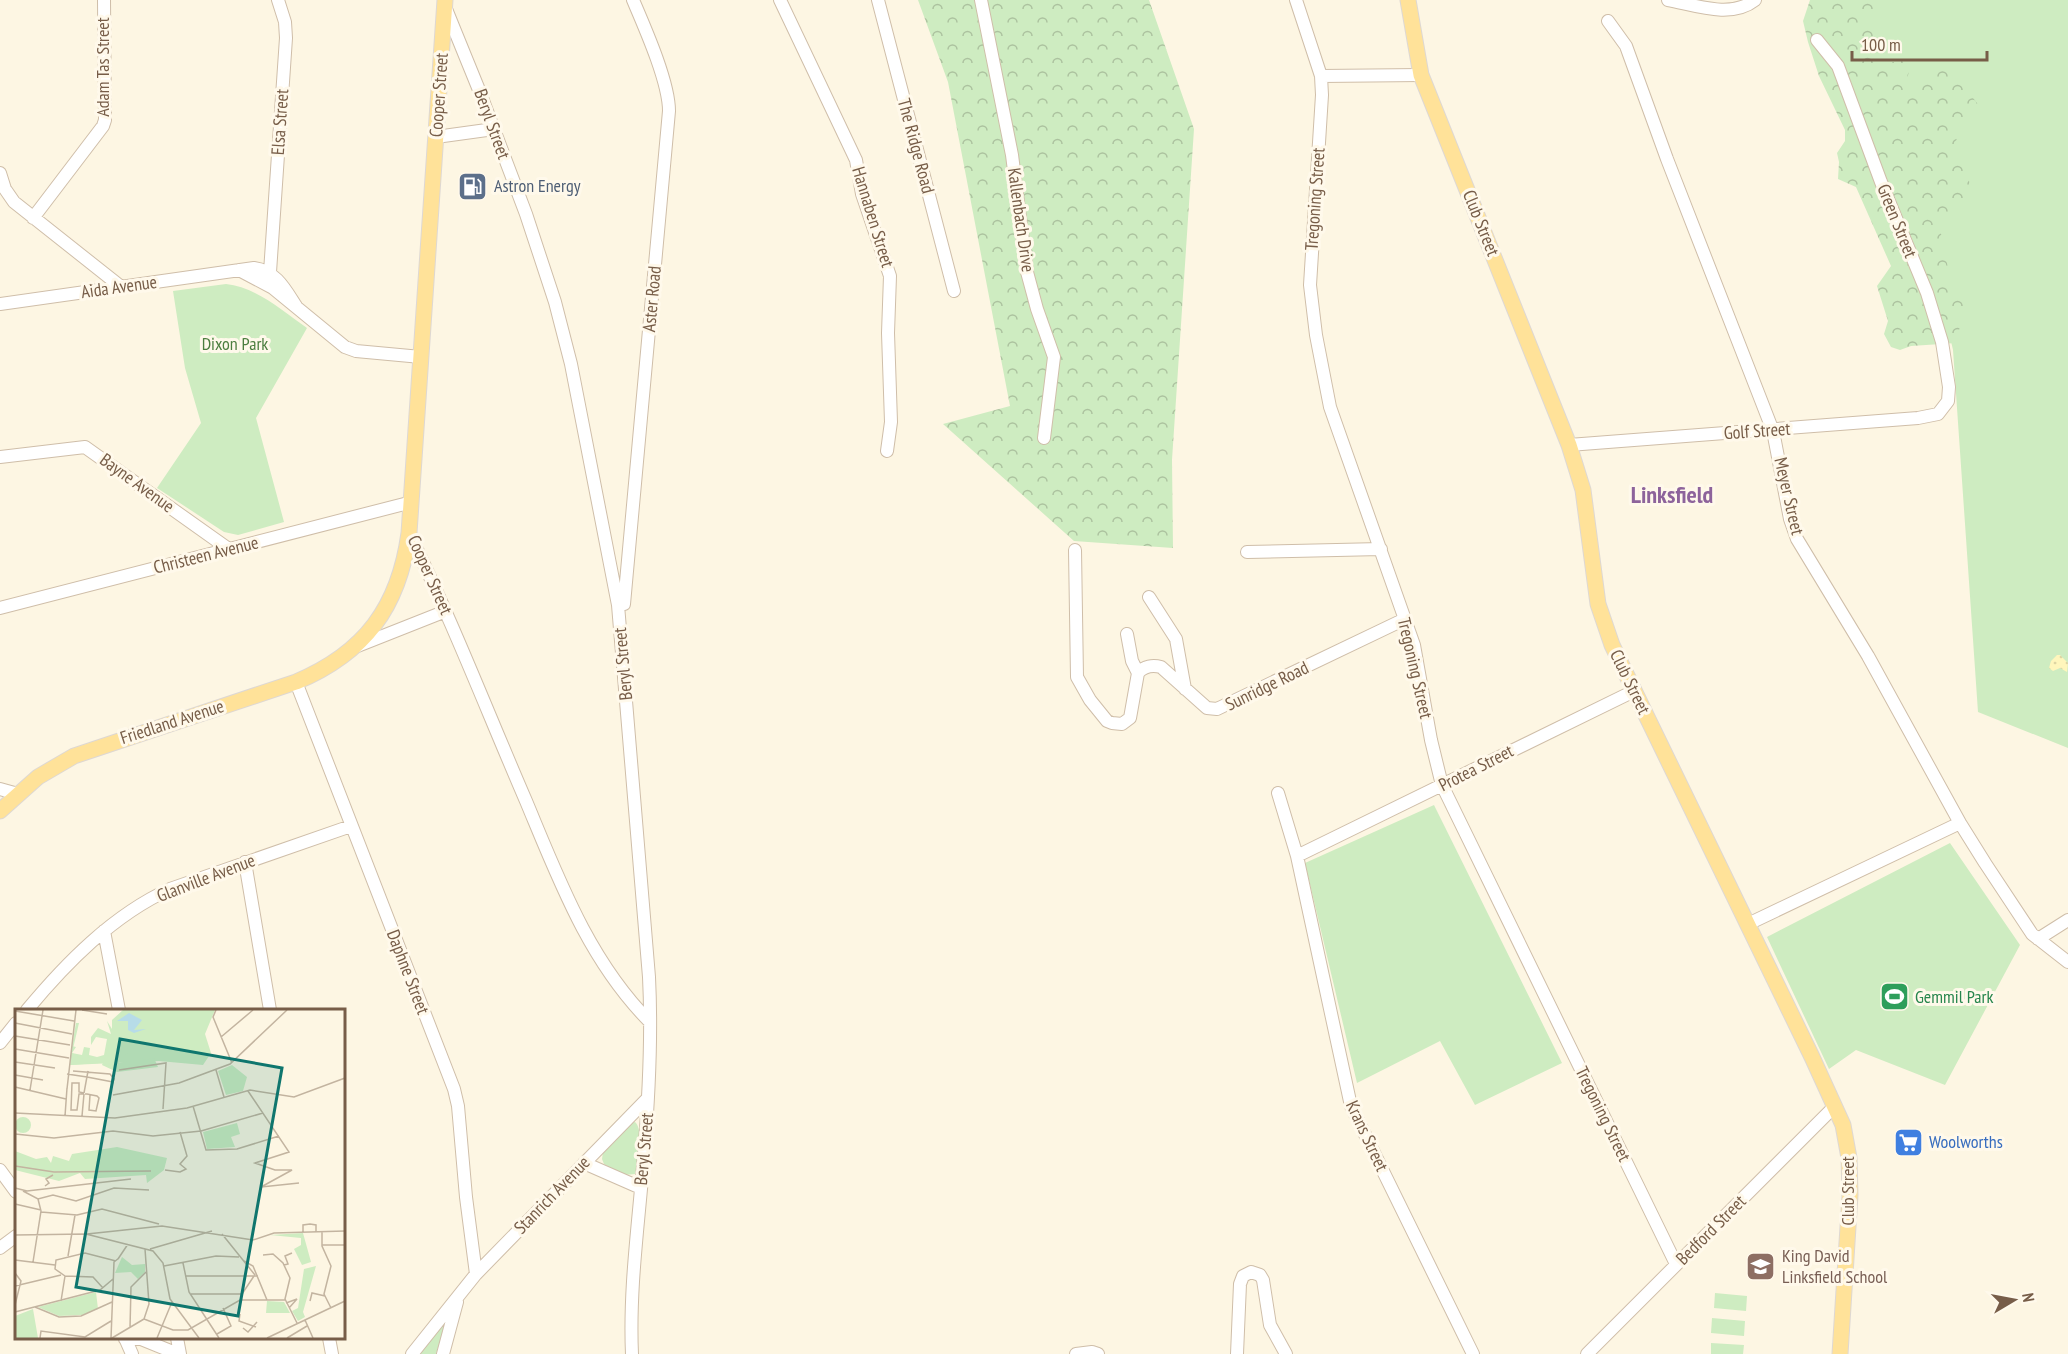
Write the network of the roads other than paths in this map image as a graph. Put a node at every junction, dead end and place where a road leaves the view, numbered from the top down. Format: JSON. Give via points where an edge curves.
{"nodes":[{"id":1,"x":104,"y":0,"type":"edge"},
{"id":2,"x":278,"y":0,"type":"edge"},
{"id":3,"x":633,"y":0,"type":"edge"},
{"id":4,"x":780,"y":0,"type":"edge"},
{"id":5,"x":878,"y":0,"type":"edge"},
{"id":6,"x":981,"y":0,"type":"edge"},
{"id":7,"x":1296,"y":0,"type":"edge"},
{"id":8,"x":1408,"y":0,"type":"edge"},
{"id":9,"x":1668,"y":0,"type":"edge"},
{"id":10,"x":1755,"y":0,"type":"edge"},
{"id":11,"x":445,"y":4,"type":"edge"},
{"id":12,"x":1715,"y":4,"type":"edge"},
{"id":13,"x":1608,"y":21,"type":"dead end"},
{"id":14,"x":1817,"y":40,"type":"dead end"},
{"id":15,"x":1421,"y":75,"type":"junction"},
{"id":16,"x":1321,"y":76,"type":"junction"},
{"id":17,"x":494,"y":129,"type":"junction"},
{"id":18,"x":436,"y":137,"type":"junction"},
{"id":19,"x":0,"y":173,"type":"edge"},
{"id":20,"x":33,"y":218,"type":"junction"},
{"id":21,"x":264,"y":276,"type":"junction"},
{"id":22,"x":120,"y":286,"type":"junction"},
{"id":23,"x":954,"y":291,"type":"dead end"},
{"id":24,"x":0,"y":304,"type":"edge"},
{"id":25,"x":421,"y":357,"type":"junction"},
{"id":26,"x":1943,"y":410,"type":"joint"},
{"id":27,"x":1773,"y":431,"type":"junction"},
{"id":28,"x":1044,"y":438,"type":"dead end"},
{"id":29,"x":1569,"y":445,"type":"junction"},
{"id":30,"x":887,"y":451,"type":"dead end"},
{"id":31,"x":0,"y":457,"type":"edge"},
{"id":32,"x":412,"y":502,"type":"junction"},
{"id":33,"x":409,"y":533,"type":"junction"},
{"id":34,"x":1381,"y":549,"type":"junction"},
{"id":35,"x":230,"y":550,"type":"junction"},
{"id":36,"x":1075,"y":550,"type":"dead end"},
{"id":37,"x":1247,"y":552,"type":"dead end"},
{"id":38,"x":1149,"y":597,"type":"dead end"},
{"id":39,"x":621,"y":605,"type":"junction"},
{"id":40,"x":0,"y":608,"type":"edge"},
{"id":41,"x":446,"y":611,"type":"junction"},
{"id":42,"x":1405,"y":619,"type":"junction"},
{"id":43,"x":1127,"y":634,"type":"dead end"},
{"id":44,"x":353,"y":648,"type":"junction"},
{"id":45,"x":1138,"y":673,"type":"junction"},
{"id":46,"x":296,"y":682,"type":"junction"},
{"id":47,"x":1185,"y":689,"type":"junction"},
{"id":48,"x":1634,"y":691,"type":"junction"},
{"id":49,"x":1442,"y":785,"type":"junction"},
{"id":50,"x":0,"y":789,"type":"edge"},
{"id":51,"x":1278,"y":793,"type":"dead end"},
{"id":52,"x":18,"y":794,"type":"junction"},
{"id":53,"x":0,"y":811,"type":"edge"},
{"id":54,"x":1960,"y":823,"type":"junction"},
{"id":55,"x":351,"y":826,"type":"junction"},
{"id":56,"x":1297,"y":856,"type":"junction"},
{"id":57,"x":245,"y":862,"type":"junction"},
{"id":58,"x":2068,"y":920,"type":"edge"},
{"id":59,"x":1748,"y":924,"type":"junction"},
{"id":60,"x":104,"y":931,"type":"junction"},
{"id":61,"x":2038,"y":939,"type":"junction"},
{"id":62,"x":2068,"y":962,"type":"edge"},
{"id":63,"x":29,"y":1009,"type":"edge"},
{"id":64,"x":119,"y":1009,"type":"edge"},
{"id":65,"x":270,"y":1009,"type":"edge"},
{"id":66,"x":650,"y":1022,"type":"junction"},
{"id":67,"x":15,"y":1024,"type":"edge"},
{"id":68,"x":0,"y":1043,"type":"edge"},
{"id":69,"x":648,"y":1098,"type":"junction"},
{"id":70,"x":1835,"y":1106,"type":"junction"},
{"id":71,"x":584,"y":1163,"type":"junction"},
{"id":72,"x":0,"y":1170,"type":"edge"},
{"id":73,"x":641,"y":1188,"type":"junction"},
{"id":74,"x":15,"y":1191,"type":"edge"},
{"id":75,"x":15,"y":1237,"type":"edge"},
{"id":76,"x":0,"y":1248,"type":"edge"},
{"id":77,"x":1676,"y":1264,"type":"junction"},
{"id":78,"x":476,"y":1274,"type":"junction"},
{"id":79,"x":459,"y":1295,"type":"junction"},
{"id":80,"x":125,"y":1339,"type":"edge"},
{"id":81,"x":133,"y":1339,"type":"edge"},
{"id":82,"x":177,"y":1339,"type":"edge"},
{"id":83,"x":329,"y":1339,"type":"edge"},
{"id":84,"x":132,"y":1354,"type":"edge"},
{"id":85,"x":179,"y":1354,"type":"edge"},
{"id":86,"x":332,"y":1354,"type":"edge"},
{"id":87,"x":412,"y":1354,"type":"edge"},
{"id":88,"x":443,"y":1354,"type":"edge"},
{"id":89,"x":633,"y":1354,"type":"edge"},
{"id":90,"x":1076,"y":1354,"type":"edge"},
{"id":91,"x":1098,"y":1354,"type":"edge"},
{"id":92,"x":1237,"y":1354,"type":"edge"},
{"id":93,"x":1286,"y":1354,"type":"edge"},
{"id":94,"x":1473,"y":1354,"type":"edge"},
{"id":95,"x":1587,"y":1354,"type":"edge"},
{"id":96,"x":1840,"y":1354,"type":"edge"}],
"edges":[{"from":1,"to":20,"type":"street","name":"Adam Tas Street","via":[[105,120]]},
{"from":2,"to":21,"type":"street","name":"Elsa Street","via":[[286,38],[271,245]]},
{"from":3,"to":39,"type":"street","name":"Aster Road","via":[[666,90],[669,111]]},
{"from":4,"to":30,"type":"street","name":"Hannaben Street","via":[[855,160],[862,194],[890,276],[891,423]]},
{"from":5,"to":23,"type":"street","name":"The Ridge Road"},
{"from":6,"to":28,"type":"street","name":"Kallenbach Drive","via":[[1012,155],[1027,272],[1054,357]]},
{"from":7,"to":16,"type":"street","name":"Tregoning Street"},
{"from":8,"to":15,"type":"main road","name":"Club Street"},
{"from":9,"to":12,"type":"street"},
{"from":10,"to":12,"type":"street","via":[[1736,9]]},
{"from":11,"to":17,"type":"street","name":"Beryl Street"},
{"from":11,"to":18,"type":"main road","name":"Cooper Street"},
{"from":13,"to":27,"type":"street","name":"Meyer Street","via":[[1626,45]]},
{"from":14,"to":26,"type":"street","name":"Green Street","via":[[1838,66],[1933,310],[1949,387]]},
{"from":15,"to":16,"type":"street"},
{"from":15,"to":29,"type":"main road","name":"Club Street"},
{"from":16,"to":34,"type":"street","name":"Tregoning Street","via":[[1310,296],[1330,407]]},
{"from":17,"to":18,"type":"street"},
{"from":17,"to":39,"type":"street","name":"Beryl Street","via":[[564,330]]},
{"from":18,"to":25,"type":"main road","name":"Cooper Street"},
{"from":19,"to":20,"type":"street","via":[[10,197]]},
{"from":20,"to":22,"type":"street"},
{"from":21,"to":22,"type":"street","name":"Aida Avenue","via":[[239,270]]},
{"from":21,"to":25,"type":"street","name":"Aida Avenue","via":[[283,285],[296,306],[345,347]]},
{"from":22,"to":24,"type":"street","name":"Aida Avenue"},
{"from":25,"to":32,"type":"main road","name":"Cooper Street"},
{"from":26,"to":27,"type":"street","name":"Golf Street","via":[[1918,418]]},
{"from":27,"to":29,"type":"street","name":"Golf Street"},
{"from":27,"to":54,"type":"street","name":"Meyer Street","via":[[1797,539],[1868,656]]},
{"from":29,"to":48,"type":"main road","name":"Club Street","via":[[1583,490],[1602,620]]},
{"from":31,"to":35,"type":"street","name":"Bayne Avenue","via":[[85,447]]},
{"from":32,"to":33,"type":"main road","name":"Cooper Street"},
{"from":32,"to":35,"type":"street","name":"Christeen Avenue"},
{"from":33,"to":41,"type":"street","name":"Cooper Street"},
{"from":33,"to":44,"type":"main road","name":"Friedland Avenue","via":[[402,574],[389,603]]},
{"from":34,"to":37,"type":"street"},
{"from":34,"to":42,"type":"street","name":"Tregoning Street"},
{"from":35,"to":40,"type":"street","name":"Christeen Avenue"},
{"from":36,"to":45,"type":"street","via":[[1076,672],[1090,700],[1107,721],[1122,724],[1130,718]]},
{"from":38,"to":47,"type":"street","via":[[1176,639]]},
{"from":39,"to":66,"type":"street","name":"Beryl Street"},
{"from":41,"to":44,"type":"street","name":"Friedland Avenue"},
{"from":41,"to":66,"type":"street","name":"Cooper Street","via":[[579,924],[607,968]]},
{"from":42,"to":47,"type":"street","name":"Sunridge Road","via":[[1216,709],[1207,708]]},
{"from":42,"to":49,"type":"street","name":"Tregoning Street","via":[[1414,645]]},
{"from":43,"to":45,"type":"street"},
{"from":44,"to":46,"type":"main road","name":"Friedland Avenue","via":[[323,670]]},
{"from":45,"to":47,"type":"street","name":"Sunridge Road","via":[[1145,667],[1161,667]]},
{"from":46,"to":52,"type":"main road","name":"Friedland Avenue","via":[[74,756],[50,768]]},
{"from":46,"to":55,"type":"street","name":"Daphne Street"},
{"from":48,"to":49,"type":"street","name":"Protea Street"},
{"from":48,"to":59,"type":"main road","name":"Club Street"},
{"from":49,"to":56,"type":"street","name":"Protea Street"},
{"from":49,"to":77,"type":"street","name":"Tregoning Street"},
{"from":50,"to":52,"type":"street"},
{"from":51,"to":56,"type":"street","name":"Krans Street"},
{"from":52,"to":53,"type":"main road","name":"Friedland Avenue"},
{"from":54,"to":59,"type":"street"},
{"from":54,"to":61,"type":"street","name":"Meyer Street","via":[[2022,921]]},
{"from":55,"to":57,"type":"street","name":"Glanville Avenue"},
{"from":55,"to":78,"type":"street","name":"Daphne Street","via":[[454,1089]]},
{"from":56,"to":94,"type":"street","name":"Krans Street","via":[[1351,1106]]},
{"from":57,"to":60,"type":"street","name":"Glanville Avenue","via":[[164,892]]},
{"from":57,"to":65,"type":"street"},
{"from":58,"to":61,"type":"street"},
{"from":59,"to":70,"type":"main road","name":"Club Street"},
{"from":60,"to":63,"type":"street","name":"Glanville Avenue"},
{"from":60,"to":64,"type":"street"},
{"from":61,"to":62,"type":"street","name":"Meyer Street"},
{"from":66,"to":69,"type":"street","name":"Beryl Street"},
{"from":67,"to":68,"type":"street"},
{"from":69,"to":71,"type":"street","name":"Stanrich Avenue"},
{"from":69,"to":73,"type":"street","name":"Beryl Street"},
{"from":70,"to":77,"type":"street","name":"Bedford Street"},
{"from":70,"to":96,"type":"main road","name":"Club Street","via":[[1846,1136],[1850,1169]]},
{"from":71,"to":73,"type":"street"},
{"from":71,"to":78,"type":"street","name":"Stanrich Avenue"},
{"from":72,"to":74,"type":"street"},
{"from":73,"to":89,"type":"street","name":"Beryl Street","via":[[632,1282]]},
{"from":75,"to":76,"type":"street"},
{"from":77,"to":95,"type":"street","name":"Bedford Street"},
{"from":78,"to":79,"type":"street","name":"Stanrich Avenue"},
{"from":79,"to":87,"type":"street","name":"Stanrich Avenue"},
{"from":79,"to":88,"type":"street","name":"Stanrich Avenue"},
{"from":80,"to":84,"type":"street"},
{"from":81,"to":85,"type":"street"},
{"from":82,"to":85,"type":"street"},
{"from":83,"to":86,"type":"street"},
{"from":90,"to":91,"type":"street"},
{"from":92,"to":93,"type":"street","via":[[1240,1284],[1243,1276],[1251,1272],[1263,1280],[1270,1325]]}]}
